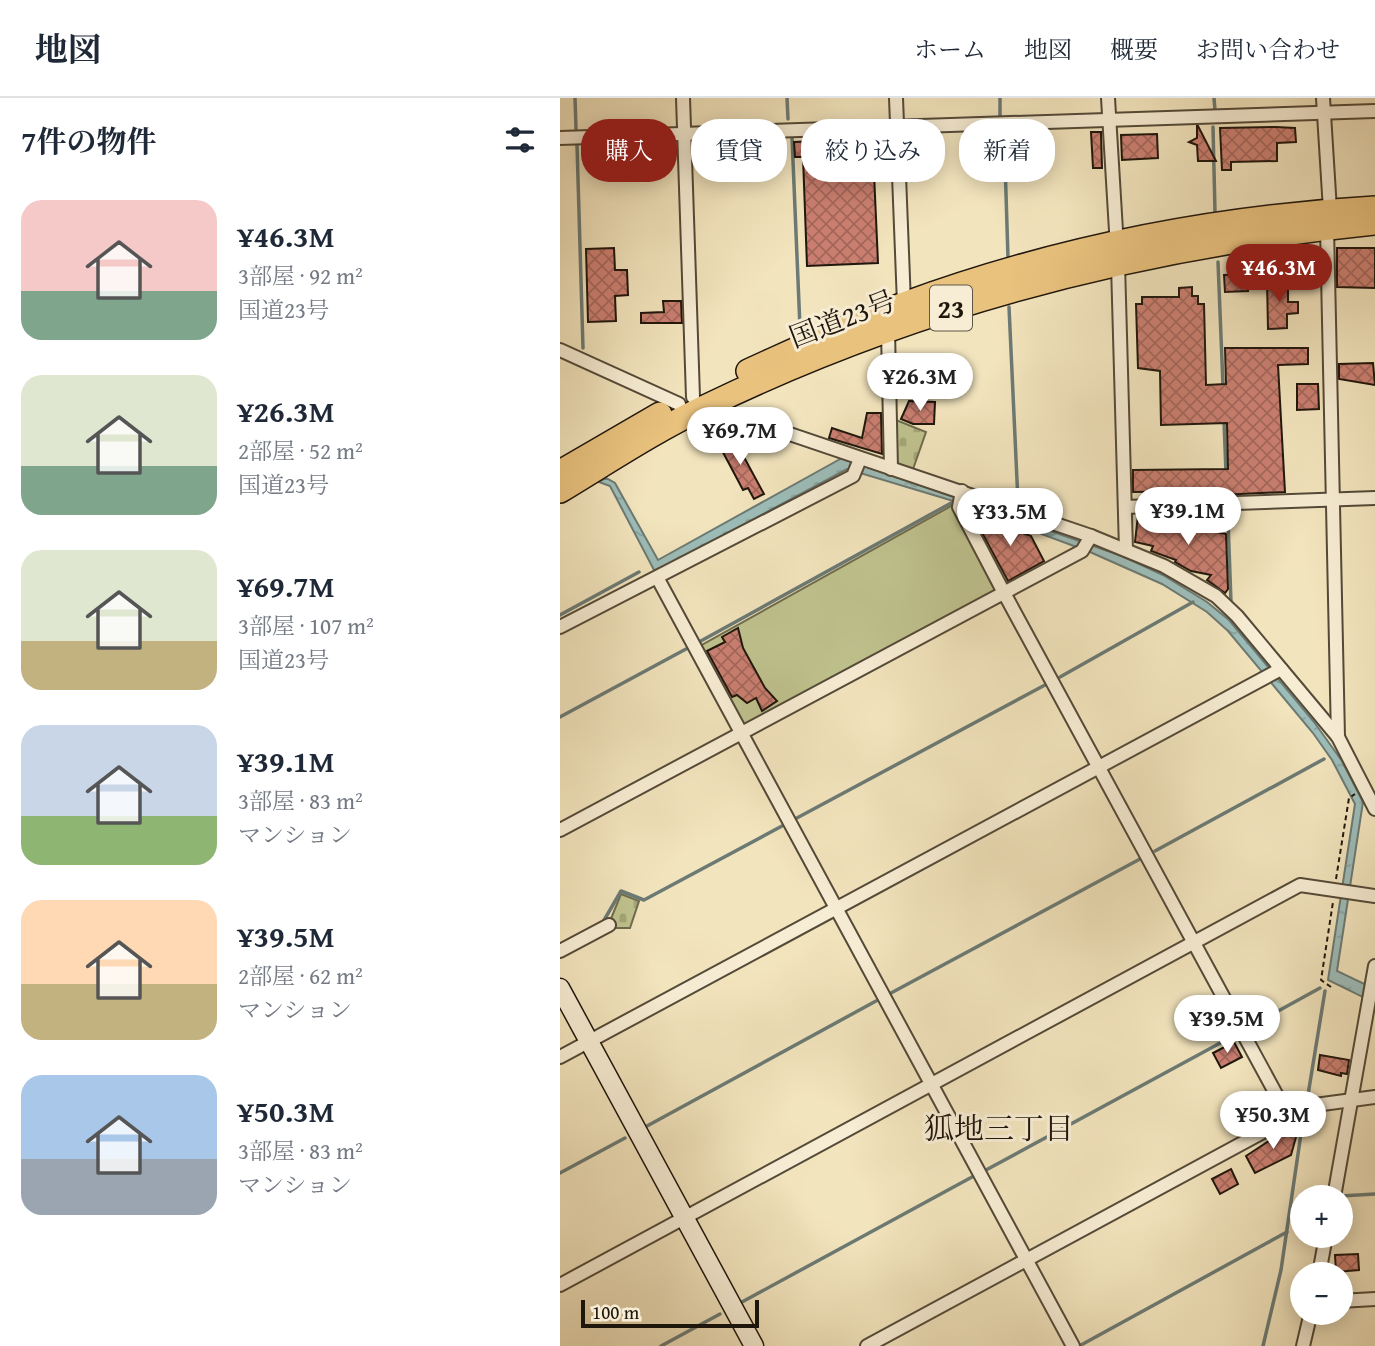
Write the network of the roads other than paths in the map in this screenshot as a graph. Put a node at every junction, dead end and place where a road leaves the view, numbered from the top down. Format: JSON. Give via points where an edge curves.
{"nodes":[{"id":1,"x":683,"y":98,"type":"edge"},
{"id":2,"x":895,"y":98,"type":"edge"},
{"id":3,"x":1108,"y":98,"type":"edge"},
{"id":4,"x":1322,"y":98,"type":"edge"},
{"id":5,"x":1375,"y":111,"type":"edge"},
{"id":6,"x":1323,"y":112,"type":"junction"},
{"id":7,"x":896,"y":119,"type":"edge"},
{"id":8,"x":1109,"y":122,"type":"junction"},
{"id":9,"x":945,"y":127,"type":"edge"},
{"id":10,"x":801,"y":131,"type":"edge"},
{"id":11,"x":685,"y":133,"type":"junction"},
{"id":12,"x":560,"y":138,"type":"edge"},
{"id":13,"x":899,"y":182,"type":"edge"},
{"id":14,"x":1375,"y":208,"type":"edge"},
{"id":15,"x":1329,"y":219,"type":"junction"},
{"id":16,"x":1375,"y":223,"type":"edge"},
{"id":17,"x":1117,"y":253,"type":"junction"},
{"id":18,"x":904,"y":304,"type":"junction"},
{"id":19,"x":888,"y":331,"type":"junction"},
{"id":20,"x":560,"y":350,"type":"edge"},
{"id":21,"x":693,"y":402,"type":"junction"},
{"id":22,"x":860,"y":459,"type":"junction"},
{"id":23,"x":891,"y":469,"type":"junction"},
{"id":24,"x":560,"y":472,"type":"edge"},
{"id":25,"x":560,"y":491,"type":"edge"},
{"id":26,"x":962,"y":491,"type":"junction"},
{"id":27,"x":1375,"y":498,"type":"edge"},
{"id":28,"x":1332,"y":500,"type":"junction"},
{"id":29,"x":1125,"y":507,"type":"junction"},
{"id":30,"x":1091,"y":536,"type":"junction"},
{"id":31,"x":1126,"y":550,"type":"junction"},
{"id":32,"x":658,"y":579,"type":"junction"},
{"id":33,"x":1003,"y":592,"type":"junction"},
{"id":34,"x":560,"y":627,"type":"edge"},
{"id":35,"x":1281,"y":669,"type":"junction"},
{"id":36,"x":740,"y":735,"type":"junction"},
{"id":37,"x":1338,"y":737,"type":"junction"},
{"id":38,"x":1099,"y":766,"type":"junction"},
{"id":39,"x":1375,"y":809,"type":"edge"},
{"id":40,"x":560,"y":831,"type":"edge"},
{"id":41,"x":1375,"y":896,"type":"edge"},
{"id":42,"x":835,"y":909,"type":"junction"},
{"id":43,"x":609,"y":925,"type":"dead end"},
{"id":44,"x":1195,"y":942,"type":"junction"},
{"id":45,"x":560,"y":951,"type":"edge"},
{"id":46,"x":1375,"y":966,"type":"edge"},
{"id":47,"x":1374,"y":985,"type":"edge"},
{"id":48,"x":560,"y":988,"type":"edge"},
{"id":49,"x":590,"y":1041,"type":"junction"},
{"id":50,"x":560,"y":1057,"type":"edge"},
{"id":51,"x":931,"y":1086,"type":"junction"},
{"id":52,"x":1375,"y":1097,"type":"edge"},
{"id":53,"x":1354,"y":1098,"type":"junction"},
{"id":54,"x":1289,"y":1118,"type":"junction"},
{"id":55,"x":1336,"y":1185,"type":"edge"},
{"id":56,"x":685,"y":1218,"type":"junction"},
{"id":57,"x":1026,"y":1259,"type":"junction"},
{"id":58,"x":560,"y":1285,"type":"edge"},
{"id":59,"x":1375,"y":1299,"type":"edge"},
{"id":60,"x":1353,"y":1300,"type":"edge"},
{"id":61,"x":1308,"y":1325,"type":"edge"},
{"id":62,"x":754,"y":1346,"type":"edge"},
{"id":63,"x":866,"y":1346,"type":"edge"},
{"id":64,"x":1073,"y":1346,"type":"edge"},
{"id":65,"x":1303,"y":1346,"type":"edge"}],
"edges":[{"from":1,"to":11,"type":"street"},
{"from":2,"to":7,"type":"street"},
{"from":3,"to":8,"type":"street"},
{"from":4,"to":6,"type":"street"},
{"from":5,"to":6,"type":"street"},
{"from":6,"to":8,"type":"street"},
{"from":6,"to":15,"type":"street"},
{"from":8,"to":9,"type":"street"},
{"from":8,"to":17,"type":"street"},
{"from":10,"to":11,"type":"street"},
{"from":11,"to":12,"type":"street"},
{"from":11,"to":21,"type":"street"},
{"from":13,"to":18,"type":"street"},
{"from":14,"to":15,"type":"highway","name":"国道23号","number":"23"},
{"from":15,"to":16,"type":"highway","name":"国道23号","number":"23"},
{"from":15,"to":17,"type":"highway","name":"国道23号","number":"23","via":[[1219,223]]},
{"from":15,"to":28,"type":"street"},
{"from":17,"to":18,"type":"highway","name":"国道23号","number":"23","via":[[1012,270]]},
{"from":17,"to":19,"type":"highway","name":"国道23号","number":"23"},
{"from":17,"to":29,"type":"street"},
{"from":18,"to":21,"type":"highway","name":"国道23号","number":"23"},
{"from":19,"to":21,"type":"highway","name":"国道23号","number":"23"},
{"from":19,"to":23,"type":"street"},
{"from":20,"to":21,"type":"street"},
{"from":21,"to":22,"type":"street"},
{"from":21,"to":24,"type":"highway","name":"国道23号","number":"23"},
{"from":21,"to":25,"type":"highway","name":"国道23号","number":"23"},
{"from":22,"to":23,"type":"street"},
{"from":22,"to":32,"type":"street","via":[[853,476]]},
{"from":23,"to":26,"type":"street"},
{"from":26,"to":30,"type":"street"},
{"from":26,"to":33,"type":"street","via":[[959,507]]},
{"from":27,"to":28,"type":"street"},
{"from":28,"to":29,"type":"street"},
{"from":28,"to":37,"type":"street"},
{"from":29,"to":31,"type":"street"},
{"from":30,"to":31,"type":"street"},
{"from":30,"to":33,"type":"street","via":[[1082,551]]},
{"from":31,"to":35,"type":"street","via":[[1216,596]]},
{"from":32,"to":34,"type":"street","via":[[650,578]]},
{"from":32,"to":36,"type":"street"},
{"from":33,"to":36,"type":"street"},
{"from":33,"to":38,"type":"street"},
{"from":35,"to":37,"type":"street"},
{"from":35,"to":38,"type":"street"},
{"from":36,"to":40,"type":"street"},
{"from":36,"to":42,"type":"street"},
{"from":37,"to":39,"type":"street"},
{"from":38,"to":42,"type":"street"},
{"from":38,"to":44,"type":"street"},
{"from":41,"to":44,"type":"street","via":[[1300,885]]},
{"from":42,"to":49,"type":"street"},
{"from":42,"to":51,"type":"street"},
{"from":43,"to":45,"type":"street"},
{"from":44,"to":51,"type":"street"},
{"from":44,"to":54,"type":"street"},
{"from":46,"to":47,"type":"street"},
{"from":47,"to":53,"type":"street"},
{"from":48,"to":49,"type":"street"},
{"from":49,"to":50,"type":"street"},
{"from":49,"to":56,"type":"street"},
{"from":51,"to":56,"type":"street"},
{"from":51,"to":57,"type":"street"},
{"from":52,"to":53,"type":"street"},
{"from":53,"to":54,"type":"street","via":[[1315,1105]]},
{"from":53,"to":55,"type":"street"},
{"from":54,"to":57,"type":"street"},
{"from":56,"to":58,"type":"street"},
{"from":56,"to":62,"type":"street"},
{"from":57,"to":63,"type":"street"},
{"from":57,"to":64,"type":"street"},
{"from":59,"to":60,"type":"street"},
{"from":61,"to":65,"type":"street"}]}
